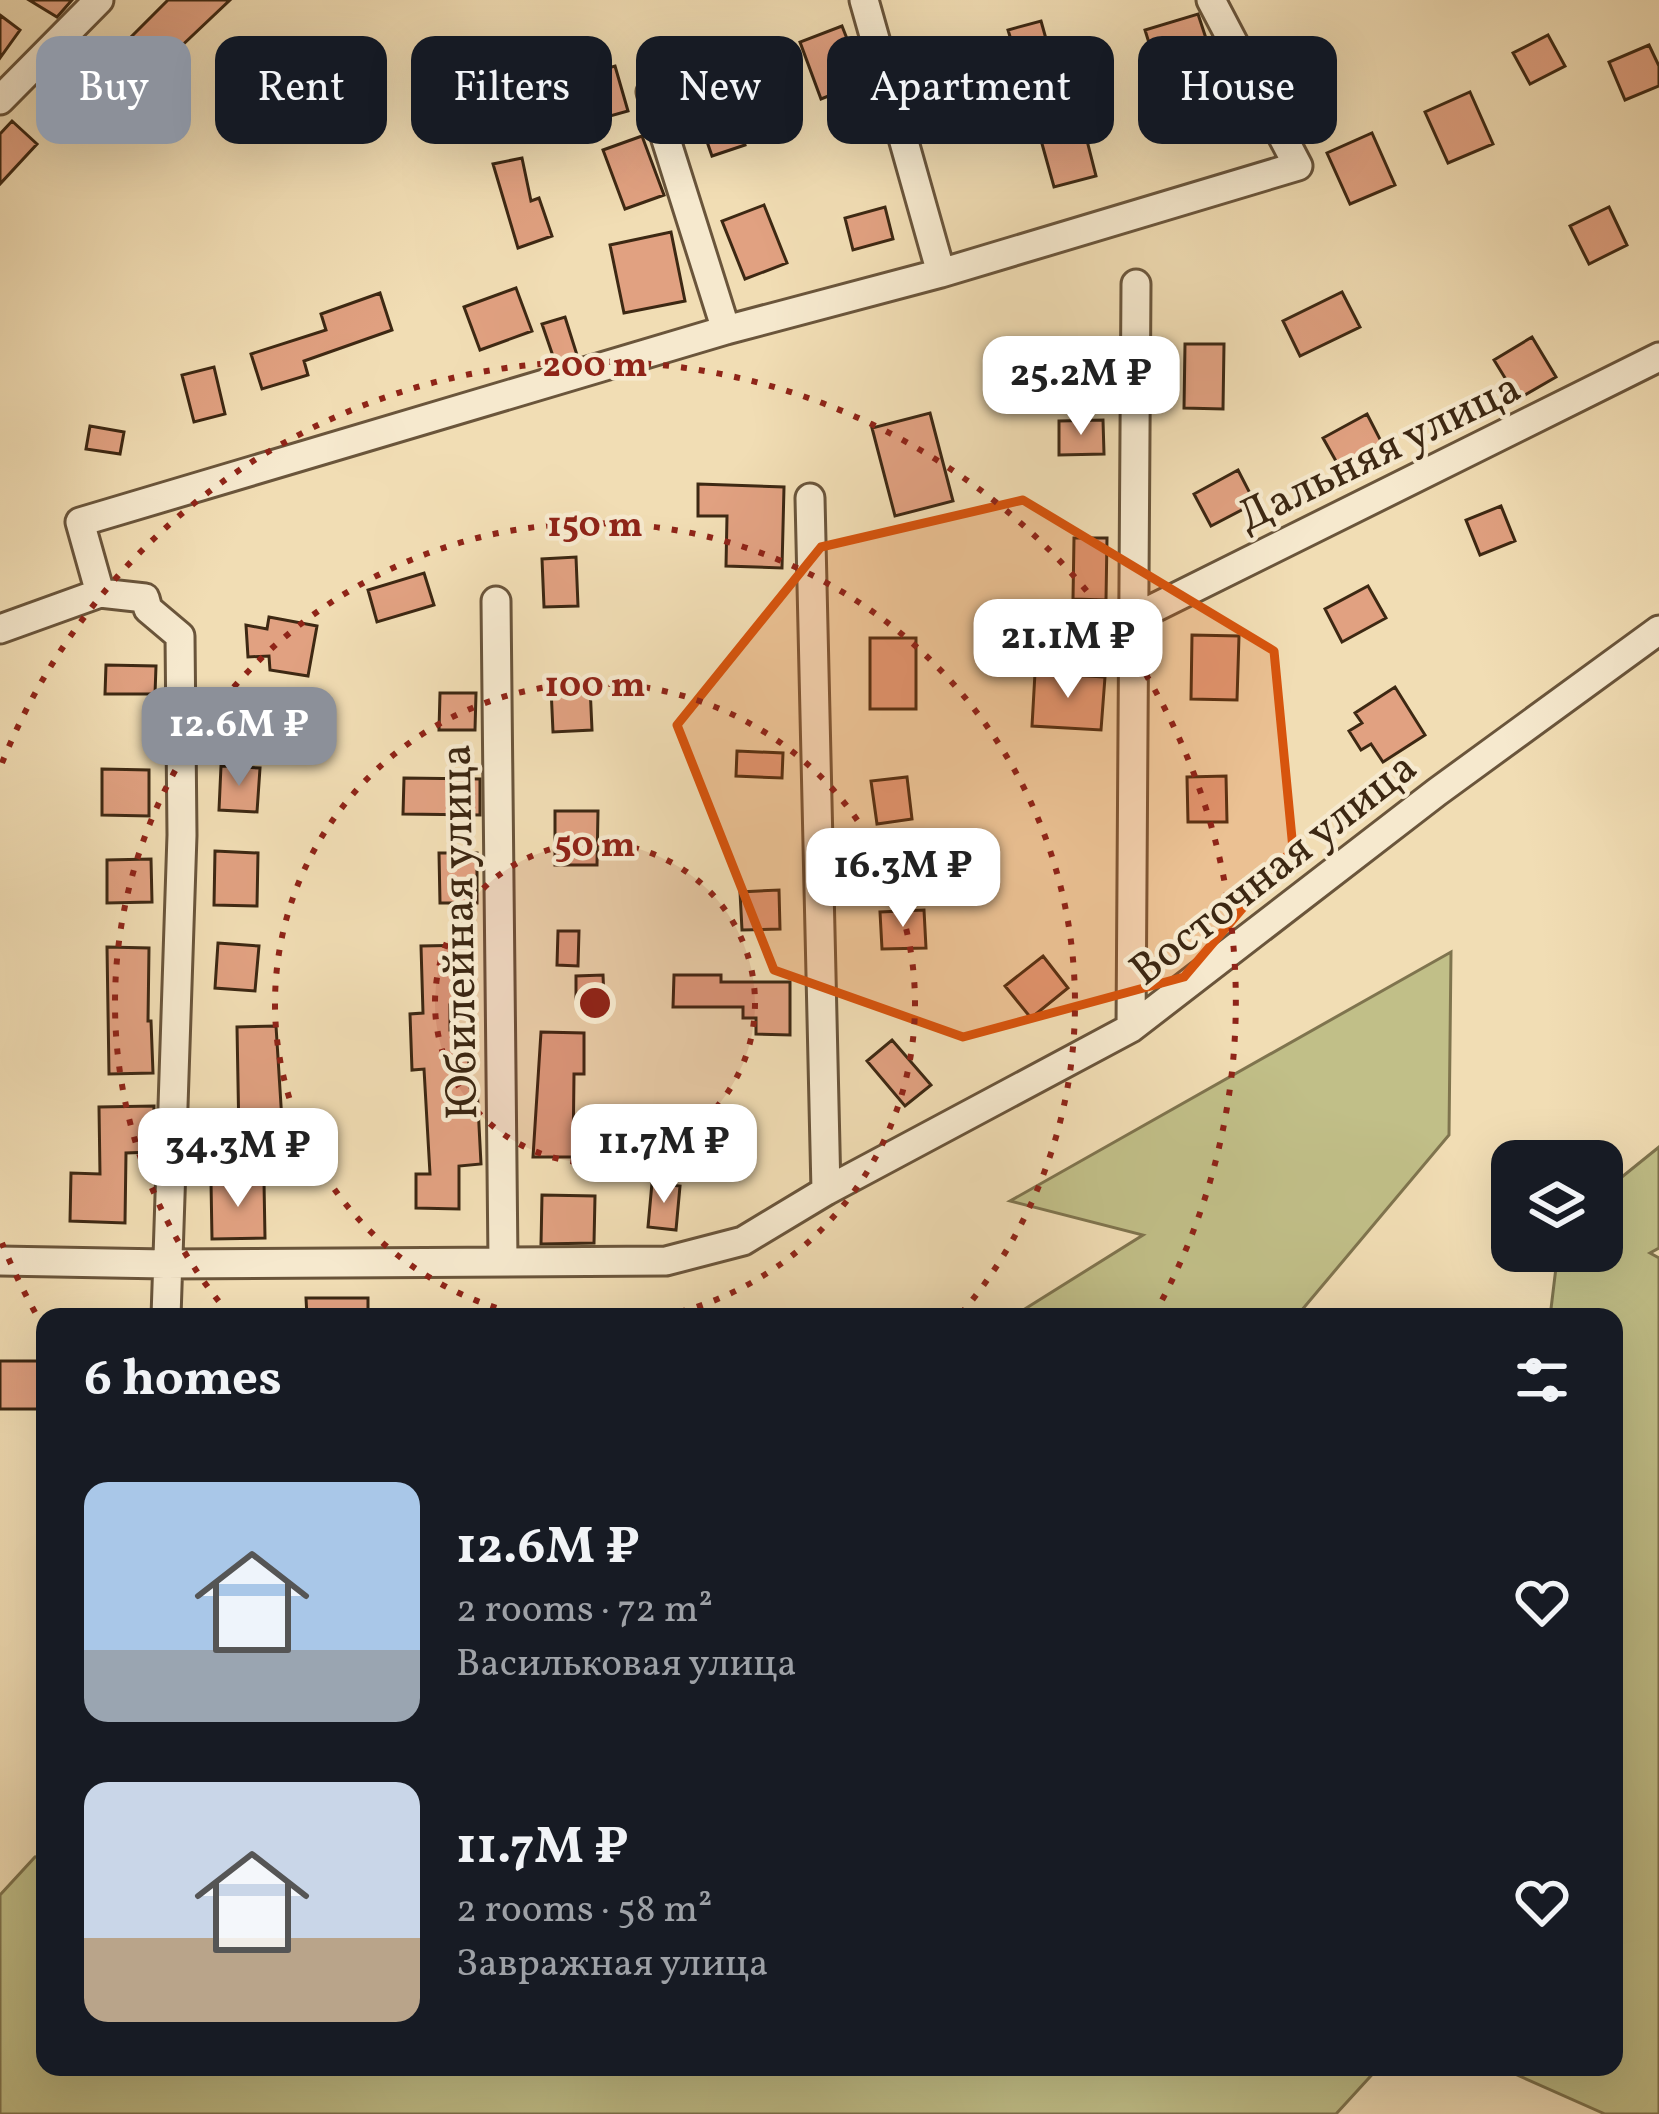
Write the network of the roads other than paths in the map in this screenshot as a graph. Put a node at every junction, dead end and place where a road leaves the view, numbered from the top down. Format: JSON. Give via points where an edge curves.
{"nodes":[{"id":1,"x":99,"y":0,"type":"edge"},
{"id":2,"x":864,"y":0,"type":"edge"},
{"id":3,"x":1211,"y":0,"type":"edge"},
{"id":4,"x":0,"y":100,"type":"edge"},
{"id":5,"x":667,"y":144,"type":"edge"},
{"id":6,"x":941,"y":273,"type":"junction"},
{"id":7,"x":1136,"y":284,"type":"dead end"},
{"id":8,"x":726,"y":330,"type":"junction"},
{"id":9,"x":1659,"y":357,"type":"edge"},
{"id":10,"x":809,"y":499,"type":"dead end"},
{"id":11,"x":100,"y":593,"type":"junction"},
{"id":12,"x":496,"y":601,"type":"dead end"},
{"id":13,"x":1134,"y":618,"type":"junction"},
{"id":14,"x":0,"y":629,"type":"edge"},
{"id":15,"x":1659,"y":630,"type":"edge"},
{"id":16,"x":1131,"y":1028,"type":"junction"},
{"id":17,"x":826,"y":1191,"type":"junction"},
{"id":18,"x":0,"y":1261,"type":"edge"},
{"id":19,"x":502,"y":1261,"type":"junction"},
{"id":20,"x":166,"y":1264,"type":"junction"},
{"id":21,"x":166,"y":1308,"type":"edge"}],
"edges":[{"from":1,"to":4,"type":"street"},
{"from":2,"to":6,"type":"street"},
{"from":3,"to":6,"type":"street","via":[[1298,166]]},
{"from":5,"to":8,"type":"street"},
{"from":6,"to":8,"type":"street"},
{"from":7,"to":13,"type":"street","name":"Восточная улица"},
{"from":8,"to":11,"type":"street","via":[[80,522]]},
{"from":9,"to":13,"type":"street","name":"Дальняя улица"},
{"from":10,"to":17,"type":"street"},
{"from":11,"to":14,"type":"street"},
{"from":11,"to":20,"type":"street","via":[[145,598],[180,636],[182,835]]},
{"from":12,"to":19,"type":"street","name":"Юбилейная улица"},
{"from":13,"to":16,"type":"street","name":"Восточная улица"},
{"from":15,"to":16,"type":"street","name":"Восточная улица"},
{"from":16,"to":17,"type":"street"},
{"from":17,"to":19,"type":"street","via":[[742,1241],[667,1262]]},
{"from":18,"to":20,"type":"street"},
{"from":19,"to":20,"type":"street"},
{"from":20,"to":21,"type":"street"}]}
